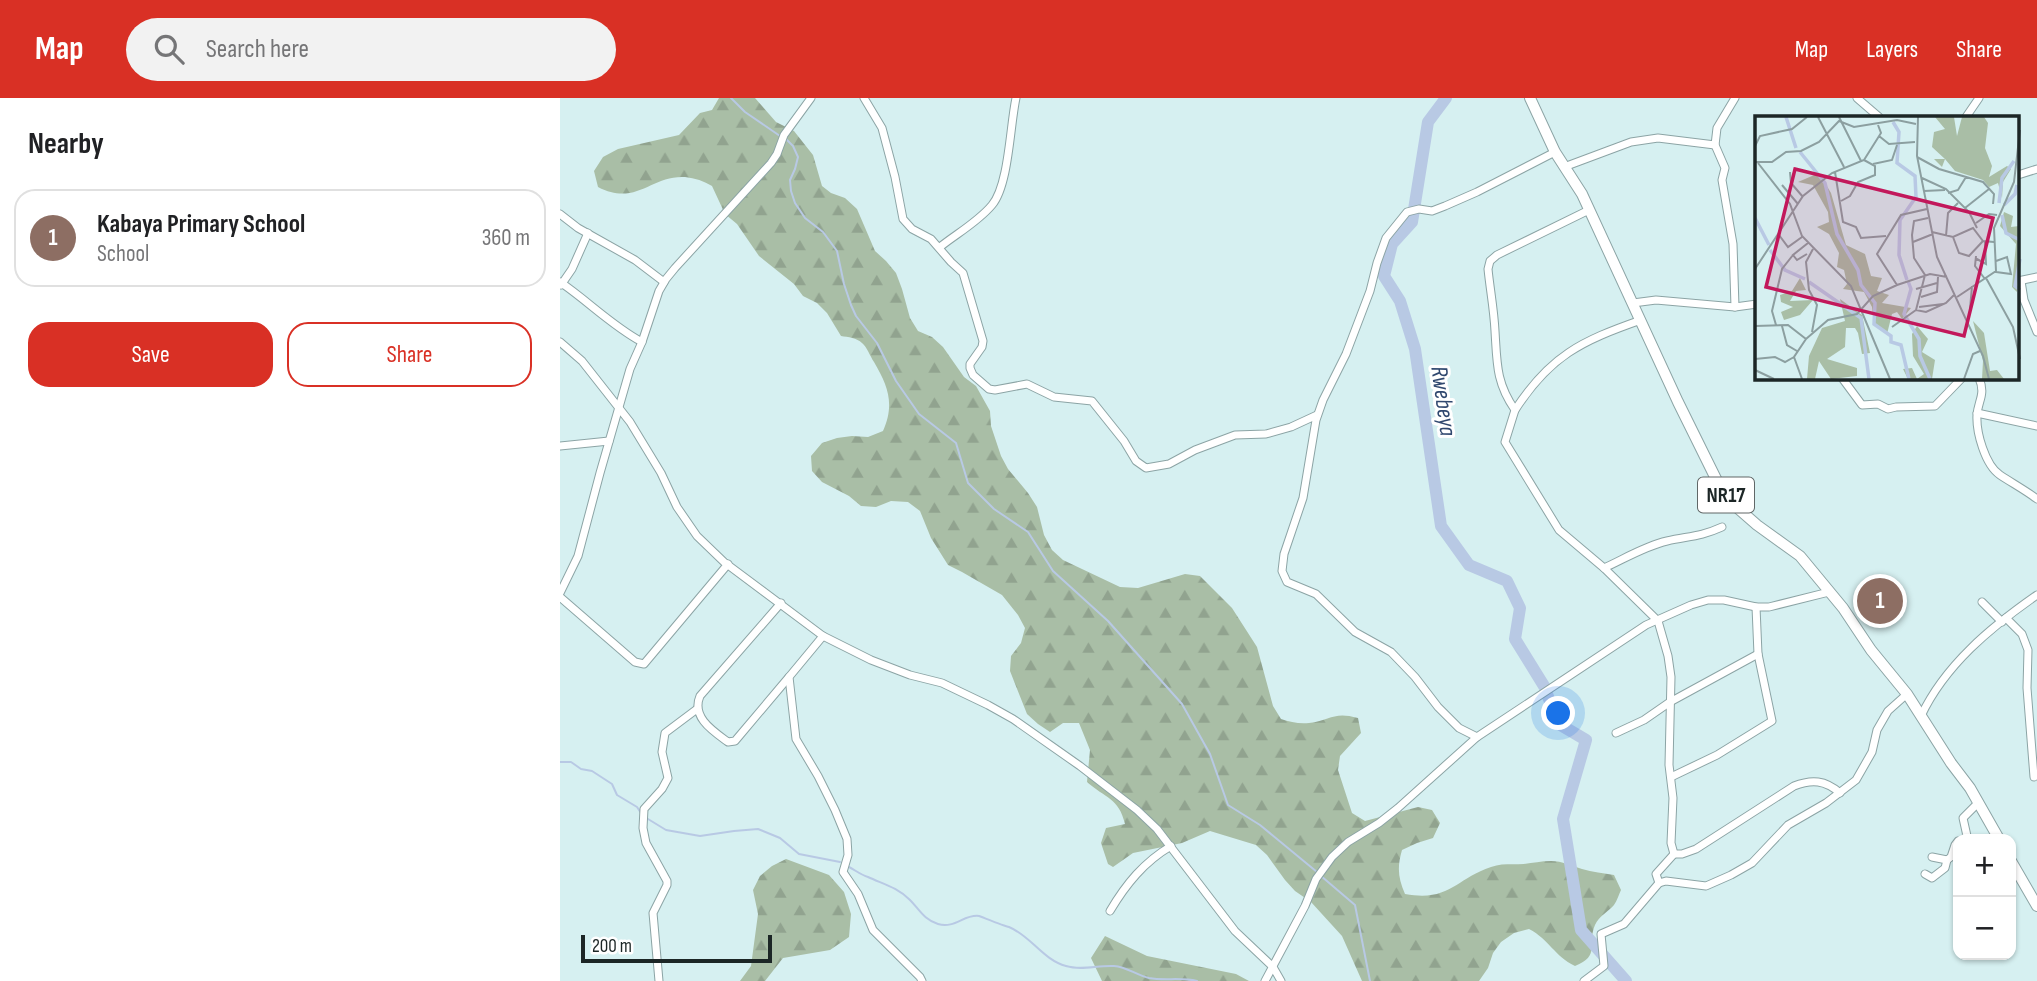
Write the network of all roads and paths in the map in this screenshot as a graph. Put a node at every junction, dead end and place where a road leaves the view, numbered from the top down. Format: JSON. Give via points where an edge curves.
{"nodes":[{"id":1,"x":811,"y":98,"type":"edge"},
{"id":2,"x":864,"y":98,"type":"edge"},
{"id":3,"x":1016,"y":98,"type":"edge"},
{"id":4,"x":1530,"y":98,"type":"edge"},
{"id":5,"x":1735,"y":98,"type":"edge"},
{"id":6,"x":1857,"y":98,"type":"edge"},
{"id":7,"x":1979,"y":98,"type":"edge"},
{"id":8,"x":1878,"y":116,"type":"edge"},
{"id":9,"x":1967,"y":116,"type":"edge"},
{"id":10,"x":1715,"y":145,"type":"junction"},
{"id":11,"x":1555,"y":152,"type":"junction"},
{"id":12,"x":1564,"y":167,"type":"junction"},
{"id":13,"x":2037,"y":169,"type":"edge"},
{"id":14,"x":2020,"y":174,"type":"edge"},
{"id":15,"x":1589,"y":210,"type":"junction"},
{"id":16,"x":560,"y":214,"type":"edge"},
{"id":17,"x":588,"y":233,"type":"junction"},
{"id":18,"x":940,"y":247,"type":"junction"},
{"id":19,"x":2037,"y":276,"type":"edge"},
{"id":20,"x":2020,"y":281,"type":"edge"},
{"id":21,"x":664,"y":282,"type":"junction"},
{"id":22,"x":561,"y":284,"type":"edge"},
{"id":23,"x":1633,"y":303,"type":"junction"},
{"id":24,"x":1755,"y":304,"type":"edge"},
{"id":25,"x":1735,"y":307,"type":"junction"},
{"id":26,"x":1641,"y":320,"type":"junction"},
{"id":27,"x":2037,"y":332,"type":"edge"},
{"id":28,"x":560,"y":342,"type":"edge"},
{"id":29,"x":642,"y":342,"type":"junction"},
{"id":30,"x":1843,"y":380,"type":"edge"},
{"id":31,"x":1960,"y":380,"type":"edge"},
{"id":32,"x":1980,"y":380,"type":"edge"},
{"id":33,"x":619,"y":409,"type":"junction"},
{"id":34,"x":1515,"y":411,"type":"junction"},
{"id":35,"x":1977,"y":412,"type":"junction"},
{"id":36,"x":1317,"y":415,"type":"junction"},
{"id":37,"x":2037,"y":426,"type":"edge"},
{"id":38,"x":609,"y":441,"type":"junction"},
{"id":39,"x":560,"y":446,"type":"edge"},
{"id":40,"x":2037,"y":499,"type":"edge"},
{"id":41,"x":1722,"y":527,"type":"dead end"},
{"id":42,"x":728,"y":564,"type":"junction"},
{"id":43,"x":1604,"y":568,"type":"junction"},
{"id":44,"x":1829,"y":592,"type":"junction"},
{"id":45,"x":560,"y":595,"type":"edge"},
{"id":46,"x":2037,"y":595,"type":"edge"},
{"id":47,"x":1982,"y":602,"type":"dead end"},
{"id":48,"x":780,"y":603,"type":"junction"},
{"id":49,"x":1756,"y":607,"type":"junction"},
{"id":50,"x":2004,"y":620,"type":"junction"},
{"id":51,"x":1658,"y":621,"type":"junction"},
{"id":52,"x":823,"y":636,"type":"junction"},
{"id":53,"x":1758,"y":654,"type":"junction"},
{"id":54,"x":789,"y":677,"type":"junction"},
{"id":55,"x":1907,"y":694,"type":"junction"},
{"id":56,"x":1670,"y":702,"type":"junction"},
{"id":57,"x":697,"y":709,"type":"junction"},
{"id":58,"x":1921,"y":716,"type":"junction"},
{"id":59,"x":1616,"y":733,"type":"dead end"},
{"id":60,"x":1477,"y":737,"type":"junction"},
{"id":61,"x":1671,"y":777,"type":"junction"},
{"id":62,"x":2034,"y":778,"type":"dead end"},
{"id":63,"x":1840,"y":793,"type":"junction"},
{"id":64,"x":1979,"y":802,"type":"junction"},
{"id":65,"x":1967,"y":834,"type":"edge"},
{"id":66,"x":1996,"y":834,"type":"edge"},
{"id":67,"x":1171,"y":846,"type":"junction"},
{"id":68,"x":1953,"y":851,"type":"edge"},
{"id":69,"x":1674,"y":854,"type":"junction"},
{"id":70,"x":1932,"y":857,"type":"dead end"},
{"id":71,"x":1947,"y":860,"type":"junction"},
{"id":72,"x":2016,"y":870,"type":"edge"},
{"id":73,"x":1925,"y":874,"type":"dead end"},
{"id":74,"x":1659,"y":883,"type":"junction"},
{"id":75,"x":2037,"y":906,"type":"edge"},
{"id":76,"x":1110,"y":911,"type":"dead end"},
{"id":77,"x":1273,"y":967,"type":"junction"},
{"id":78,"x":659,"y":981,"type":"edge"},
{"id":79,"x":922,"y":981,"type":"edge"},
{"id":80,"x":1265,"y":981,"type":"edge"},
{"id":81,"x":1282,"y":981,"type":"edge"},
{"id":82,"x":1584,"y":981,"type":"edge"}],
"edges":[{"from":1,"to":21,"type":"street","via":[[782,138],[771,163]]},
{"from":2,"to":18,"type":"street","via":[[882,128],[903,219]]},
{"from":3,"to":18,"type":"street","via":[[997,198]]},
{"from":4,"to":11,"type":"main road","number":"NR17"},
{"from":5,"to":10,"type":"street","via":[[1717,128]]},
{"from":6,"to":8,"type":"street"},
{"from":7,"to":9,"type":"street"},
{"from":10,"to":12,"type":"street","via":[[1658,138],[1631,142]]},
{"from":10,"to":25,"type":"street","via":[[1725,168],[1722,180],[1733,244]]},
{"from":11,"to":12,"type":"main road","number":"NR17"},
{"from":11,"to":36,"type":"street","via":[[1445,206],[1407,212],[1386,238],[1346,354]]},
{"from":12,"to":15,"type":"main road","number":"NR17"},
{"from":13,"to":14,"type":"street"},
{"from":15,"to":23,"type":"main road","number":"NR17"},
{"from":15,"to":34,"type":"street","via":[[1490,261],[1497,369],[1504,395]]},
{"from":16,"to":17,"type":"street"},
{"from":17,"to":21,"type":"street"},
{"from":17,"to":22,"type":"street"},
{"from":18,"to":36,"type":"street","via":[[962,273],[983,335],[982,347],[970,364],[973,375],[992,390],[1027,384],[1054,397],[1092,401],[1146,468],[1169,464],[1236,435],[1266,434]]},
{"from":19,"to":20,"type":"street"},
{"from":20,"to":27,"type":"street"},
{"from":21,"to":29,"type":"street"},
{"from":22,"to":29,"type":"street"},
{"from":23,"to":25,"type":"street","via":[[1656,300]]},
{"from":23,"to":26,"type":"main road","number":"NR17"},
{"from":24,"to":25,"type":"street"},
{"from":26,"to":34,"type":"street","via":[[1572,350],[1530,387]]},
{"from":26,"to":44,"type":"main road","number":"NR17","via":[[1723,491],[1757,525],[1800,556]]},
{"from":28,"to":33,"type":"street","via":[[582,361]]},
{"from":29,"to":33,"type":"street"},
{"from":30,"to":31,"type":"street","via":[[1862,405],[1888,409],[1935,406]]},
{"from":32,"to":35,"type":"street","via":[[1983,393]]},
{"from":33,"to":38,"type":"street"},
{"from":33,"to":42,"type":"street","via":[[661,472],[682,515]]},
{"from":34,"to":43,"type":"street","via":[[1505,442],[1516,462],[1559,530]]},
{"from":35,"to":37,"type":"street"},
{"from":35,"to":40,"type":"street","via":[[1978,434],[1991,466]]},
{"from":36,"to":60,"type":"street","via":[[1303,498],[1284,554],[1282,571],[1287,582],[1316,594],[1355,632],[1391,652],[1459,728]]},
{"from":38,"to":39,"type":"street"},
{"from":38,"to":45,"type":"street","via":[[578,556]]},
{"from":41,"to":43,"type":"street","via":[[1653,545]]},
{"from":42,"to":45,"type":"street","via":[[644,664],[635,663]]},
{"from":42,"to":48,"type":"street"},
{"from":43,"to":51,"type":"street"},
{"from":44,"to":49,"type":"street"},
{"from":44,"to":55,"type":"main road","number":"NR17"},
{"from":46,"to":50,"type":"street"},
{"from":47,"to":50,"type":"street"},
{"from":48,"to":52,"type":"street"},
{"from":48,"to":57,"type":"street","via":[[708,687]]},
{"from":49,"to":51,"type":"street","via":[[1708,600]]},
{"from":49,"to":53,"type":"street"},
{"from":50,"to":58,"type":"street","via":[[1968,650],[1934,691]]},
{"from":50,"to":62,"type":"street","via":[[2022,634],[2028,650]]},
{"from":51,"to":56,"type":"street","via":[[1669,667]]},
{"from":51,"to":60,"type":"street"},
{"from":52,"to":54,"type":"street"},
{"from":52,"to":67,"type":"street","via":[[871,660],[942,683],[1013,719],[1137,810]]},
{"from":53,"to":56,"type":"street"},
{"from":53,"to":61,"type":"street","via":[[1772,721]]},
{"from":54,"to":57,"type":"street","via":[[731,742],[701,719]]},
{"from":54,"to":79,"type":"street","via":[[796,739],[847,839],[843,872],[873,930]]},
{"from":55,"to":58,"type":"main road","number":"NR17"},
{"from":55,"to":63,"type":"street","via":[[1888,711],[1864,767]]},
{"from":56,"to":59,"type":"street"},
{"from":56,"to":61,"type":"street"},
{"from":57,"to":78,"type":"street","via":[[665,733],[662,752],[668,778],[644,809],[646,843],[667,881],[653,913]]},
{"from":58,"to":64,"type":"main road","number":"NR17"},
{"from":60,"to":77,"type":"street","via":[[1398,808],[1332,857],[1316,879]]},
{"from":61,"to":69,"type":"street"},
{"from":63,"to":69,"type":"street","via":[[1824,783],[1804,782],[1696,849]]},
{"from":63,"to":74,"type":"street","via":[[1788,825],[1752,863],[1731,875],[1706,886]]},
{"from":64,"to":65,"type":"street","via":[[1963,818]]},
{"from":64,"to":66,"type":"main road","number":"NR17"},
{"from":67,"to":76,"type":"street","via":[[1126,884]]},
{"from":67,"to":77,"type":"street","via":[[1235,931]]},
{"from":68,"to":71,"type":"street"},
{"from":69,"to":74,"type":"street","via":[[1656,874]]},
{"from":70,"to":71,"type":"street"},
{"from":71,"to":73,"type":"street","via":[[1945,868],[1932,878]]},
{"from":72,"to":75,"type":"main road"},
{"from":74,"to":82,"type":"street","via":[[1624,924],[1601,934],[1604,966]]},
{"from":77,"to":80,"type":"street"},
{"from":77,"to":81,"type":"street"}]}
